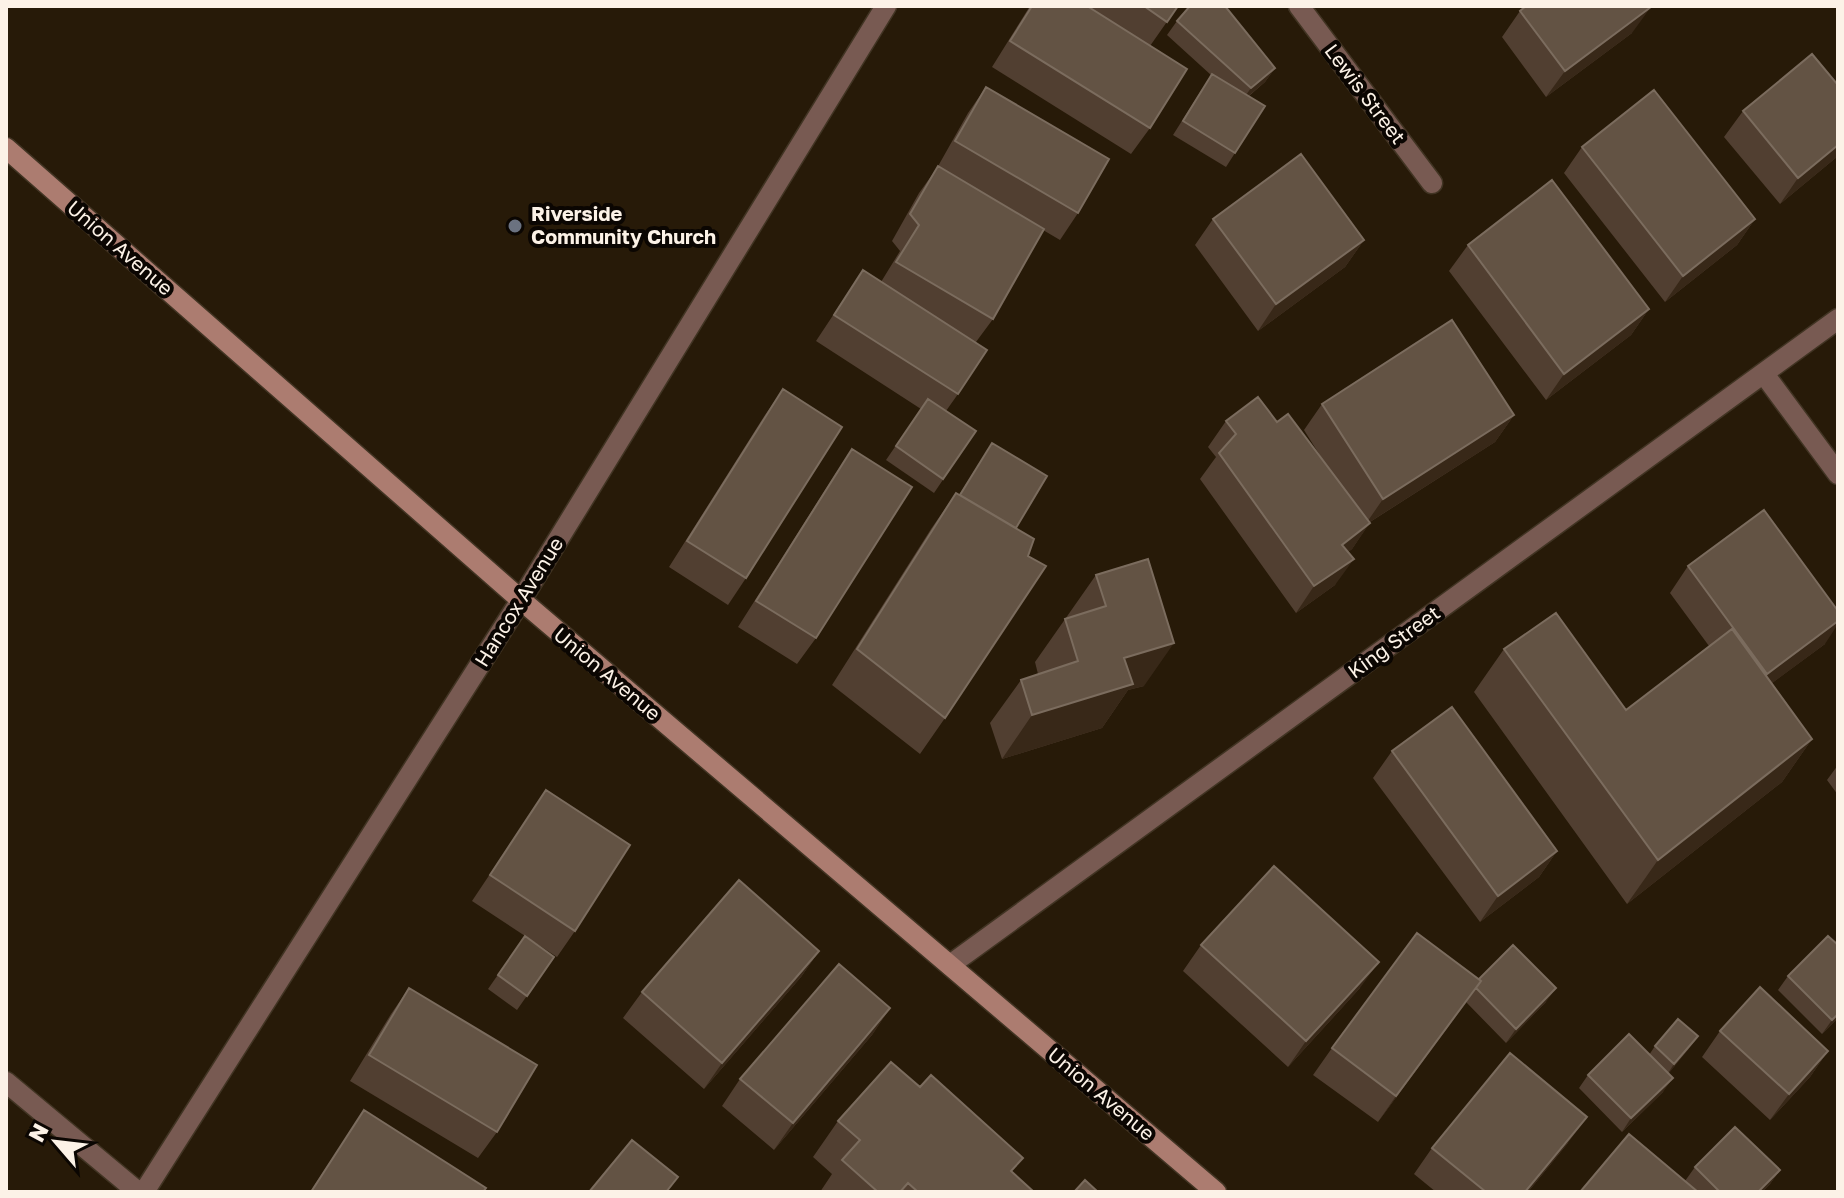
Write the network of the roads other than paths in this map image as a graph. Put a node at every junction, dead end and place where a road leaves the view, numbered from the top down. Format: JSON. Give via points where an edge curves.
{"nodes":[{"id":1,"x":886,"y":6,"type":"edge"},
{"id":2,"x":1299,"y":6,"type":"edge"},
{"id":3,"x":6,"y":148,"type":"edge"},
{"id":4,"x":1432,"y":183,"type":"dead end"},
{"id":5,"x":1838,"y":319,"type":"edge"},
{"id":6,"x":1764,"y":374,"type":"junction"},
{"id":7,"x":1838,"y":474,"type":"edge"},
{"id":8,"x":521,"y":600,"type":"junction"},
{"id":9,"x":950,"y":965,"type":"junction"},
{"id":10,"x":6,"y":1082,"type":"edge"},
{"id":11,"x":138,"y":1192,"type":"edge"},
{"id":12,"x":144,"y":1192,"type":"edge"},
{"id":13,"x":1216,"y":1192,"type":"edge"}],
"edges":[{"from":1,"to":8,"type":"street","name":"Hancox Avenue"},
{"from":2,"to":4,"type":"street","name":"Lewis Street"},
{"from":3,"to":8,"type":"street","name":"Union Avenue"},
{"from":5,"to":6,"type":"street","name":"King Street"},
{"from":6,"to":7,"type":"street"},
{"from":6,"to":9,"type":"street","name":"King Street"},
{"from":8,"to":9,"type":"street","name":"Union Avenue"},
{"from":8,"to":12,"type":"street","name":"Hancox Avenue"},
{"from":9,"to":13,"type":"street","name":"Union Avenue"},
{"from":10,"to":11,"type":"street"}]}
